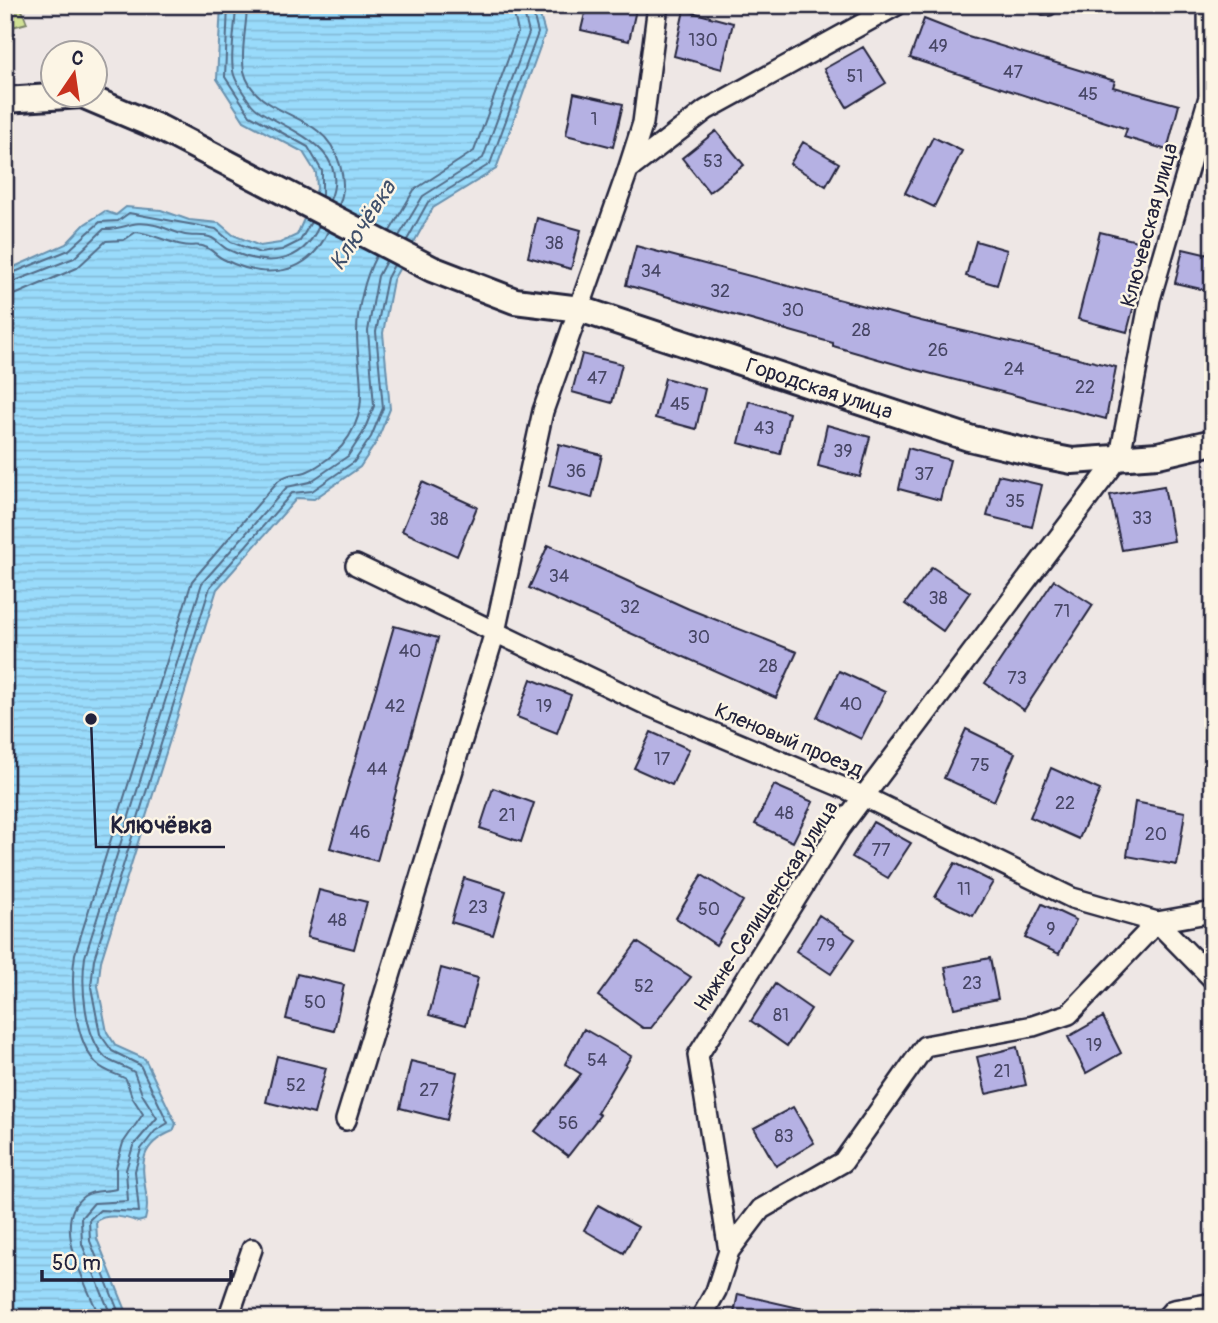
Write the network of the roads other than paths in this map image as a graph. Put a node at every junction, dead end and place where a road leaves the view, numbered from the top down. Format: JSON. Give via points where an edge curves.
{"nodes":[{"id":1,"x":658,"y":5,"type":"edge"},
{"id":2,"x":897,"y":5,"type":"edge"},
{"id":3,"x":1208,"y":5,"type":"edge"},
{"id":4,"x":5,"y":100,"type":"edge"},
{"id":5,"x":628,"y":170,"type":"junction"},
{"id":6,"x":580,"y":309,"type":"junction"},
{"id":7,"x":1213,"y":442,"type":"edge"},
{"id":8,"x":1120,"y":456,"type":"junction"},
{"id":9,"x":356,"y":565,"type":"dead end"},
{"id":10,"x":495,"y":632,"type":"junction"},
{"id":11,"x":863,"y":796,"type":"junction"},
{"id":12,"x":1213,"y":912,"type":"edge"},
{"id":13,"x":1157,"y":922,"type":"junction"},
{"id":14,"x":1213,"y":979,"type":"edge"},
{"id":15,"x":346,"y":1120,"type":"dead end"},
{"id":16,"x":252,"y":1248,"type":"dead end"},
{"id":17,"x":729,"y":1251,"type":"junction"},
{"id":18,"x":1213,"y":1303,"type":"edge"},
{"id":19,"x":232,"y":1318,"type":"edge"},
{"id":20,"x":701,"y":1318,"type":"edge"},
{"id":21,"x":1166,"y":1318,"type":"edge"}],
"edges":[{"from":1,"to":5,"type":"street","via":[[643,123]]},
{"from":2,"to":5,"type":"street","via":[[706,110]]},
{"from":3,"to":8,"type":"street","name":"Ключевская улица","via":[[1209,97],[1150,299]]},
{"from":4,"to":6,"type":"street","name":"Городская улица","via":[[82,95],[160,128],[432,269],[515,301]]},
{"from":5,"to":6,"type":"street"},
{"from":6,"to":8,"type":"street","name":"Городская улица","via":[[969,438],[1072,461]]},
{"from":6,"to":10,"type":"street","via":[[543,411]]},
{"from":7,"to":8,"type":"street","name":"Городская улица","via":[[1158,455]]},
{"from":8,"to":11,"type":"street","name":"Нижне-Селищенская улица"},
{"from":9,"to":10,"type":"street","name":"Кленовый проезд"},
{"from":10,"to":11,"type":"street","name":"Кленовый проезд","via":[[647,705]]},
{"from":10,"to":15,"type":"street"},
{"from":11,"to":13,"type":"street","name":"Кленовый проезд","via":[[1072,898]]},
{"from":11,"to":17,"type":"street","name":"Нижне-Селищенская улица","via":[[698,1055]]},
{"from":12,"to":13,"type":"street","name":"Кленовый проезд"},
{"from":13,"to":14,"type":"street"},
{"from":13,"to":17,"type":"street","via":[[1069,1014],[1033,1026],[925,1046],[843,1162],[761,1209]]},
{"from":16,"to":19,"type":"street"},
{"from":17,"to":20,"type":"street"},
{"from":18,"to":21,"type":"street","via":[[1172,1310]]}]}
